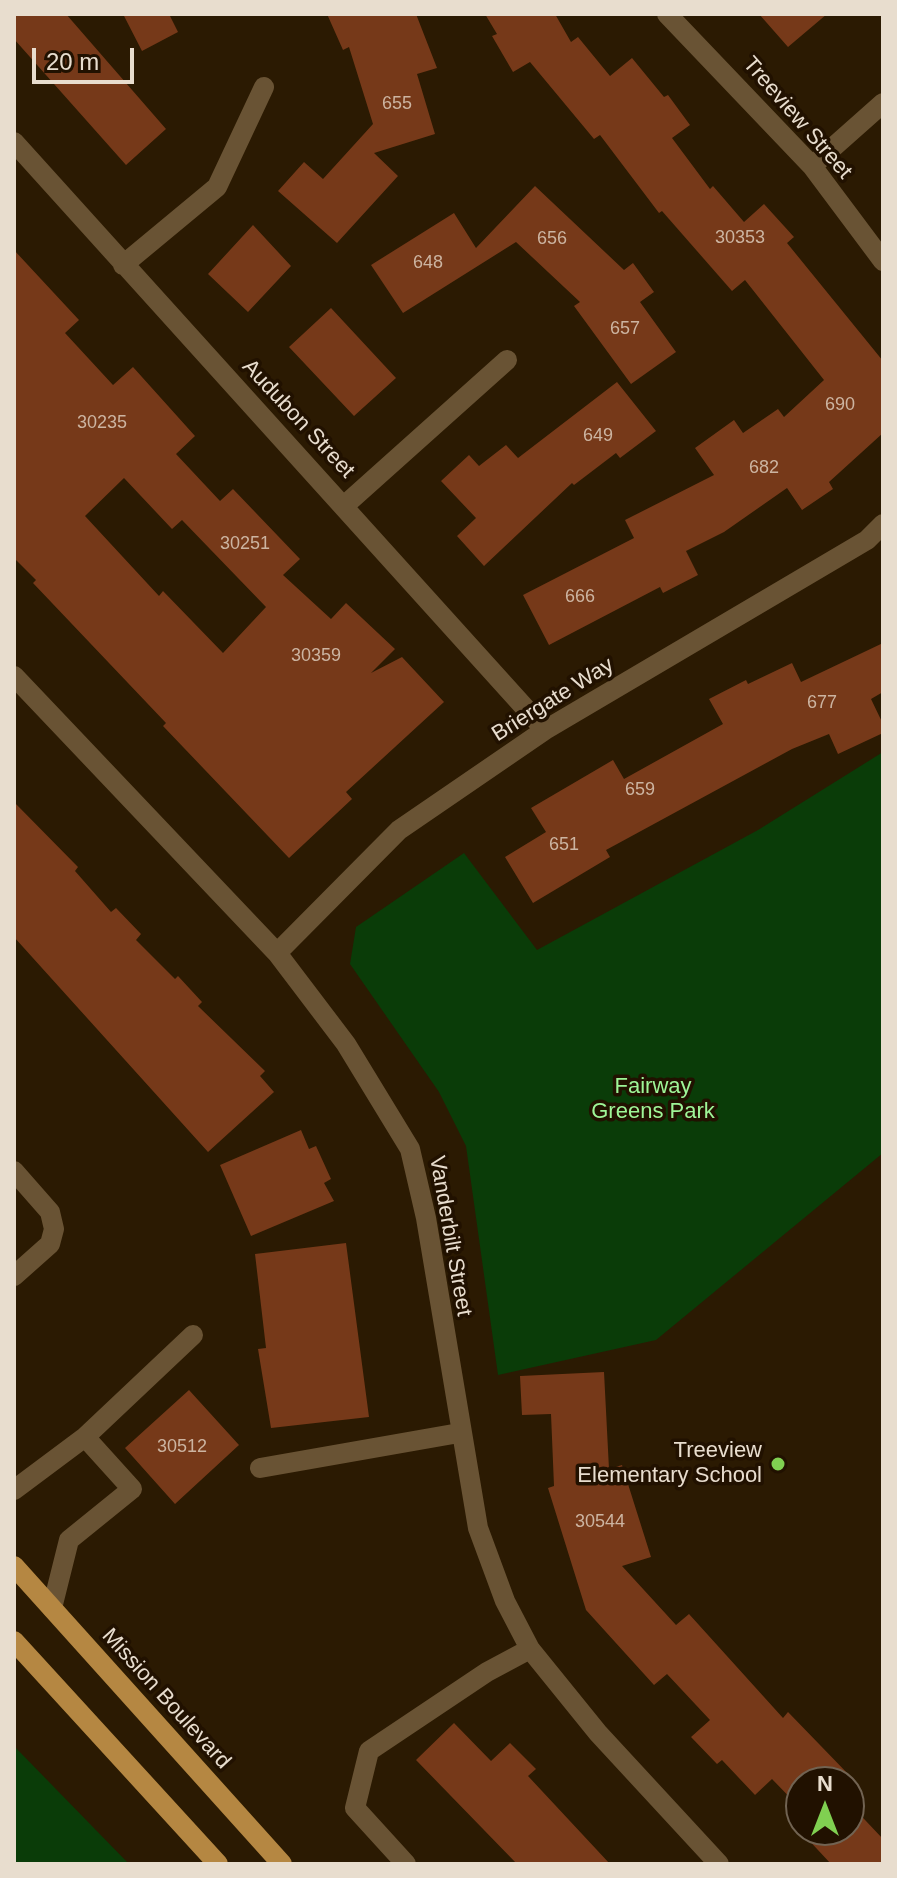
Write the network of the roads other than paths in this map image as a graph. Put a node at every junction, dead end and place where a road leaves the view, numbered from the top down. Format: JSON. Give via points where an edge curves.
{"nodes":[{"id":1,"x":667,"y":14,"type":"edge"},
{"id":2,"x":264,"y":87,"type":"dead end"},
{"id":3,"x":883,"y":103,"type":"edge"},
{"id":4,"x":14,"y":142,"type":"edge"},
{"id":5,"x":812,"y":166,"type":"junction"},
{"id":6,"x":883,"y":261,"type":"edge"},
{"id":7,"x":123,"y":265,"type":"junction"},
{"id":8,"x":507,"y":360,"type":"dead end"},
{"id":9,"x":345,"y":505,"type":"junction"},
{"id":10,"x":883,"y":524,"type":"edge"},
{"id":11,"x":14,"y":676,"type":"edge"},
{"id":12,"x":545,"y":730,"type":"junction"},
{"id":13,"x":277,"y":953,"type":"junction"},
{"id":14,"x":14,"y":1171,"type":"edge"},
{"id":15,"x":14,"y":1276,"type":"edge"},
{"id":16,"x":193,"y":1335,"type":"dead end"},
{"id":17,"x":459,"y":1433,"type":"junction"},
{"id":18,"x":85,"y":1437,"type":"junction"},
{"id":19,"x":260,"y":1468,"type":"dead end"},
{"id":20,"x":14,"y":1490,"type":"edge"},
{"id":21,"x":14,"y":1566,"type":"edge"},
{"id":22,"x":52,"y":1608,"type":"junction"},
{"id":23,"x":14,"y":1641,"type":"edge"},
{"id":24,"x":530,"y":1649,"type":"junction"},
{"id":25,"x":218,"y":1864,"type":"edge"},
{"id":26,"x":282,"y":1864,"type":"edge"},
{"id":27,"x":406,"y":1864,"type":"edge"},
{"id":28,"x":719,"y":1864,"type":"edge"}],
"edges":[{"from":1,"to":5,"type":"street","name":"Treeview Street"},
{"from":2,"to":7,"type":"street","via":[[217,187]]},
{"from":3,"to":5,"type":"street"},
{"from":4,"to":7,"type":"street","name":"Audubon Street"},
{"from":5,"to":6,"type":"street","name":"Treeview Street"},
{"from":7,"to":9,"type":"street","name":"Audubon Street"},
{"from":8,"to":9,"type":"street"},
{"from":9,"to":12,"type":"street","name":"Audubon Street"},
{"from":10,"to":12,"type":"street","name":"Briergate Way","via":[[867,540]]},
{"from":11,"to":13,"type":"street","name":"Vanderbilt Street"},
{"from":12,"to":13,"type":"street","name":"Briergate Way","via":[[399,830]]},
{"from":13,"to":17,"type":"street","name":"Vanderbilt Street","via":[[346,1044],[410,1149],[426,1218]]},
{"from":14,"to":15,"type":"street","via":[[50,1212],[54,1229],[50,1244]]},
{"from":16,"to":18,"type":"street"},
{"from":17,"to":19,"type":"street"},
{"from":17,"to":24,"type":"street","name":"Vanderbilt Street","via":[[478,1528],[505,1601]]},
{"from":18,"to":20,"type":"street"},
{"from":18,"to":22,"type":"street","via":[[132,1489],[69,1540]]},
{"from":21,"to":22,"type":"main road","name":"Mission Boulevard"},
{"from":22,"to":26,"type":"main road","name":"Mission Boulevard"},
{"from":23,"to":25,"type":"main road"},
{"from":24,"to":27,"type":"street","via":[[369,1751],[355,1808]]},
{"from":24,"to":28,"type":"street","name":"Vanderbilt Street","via":[[598,1733]]}]}
